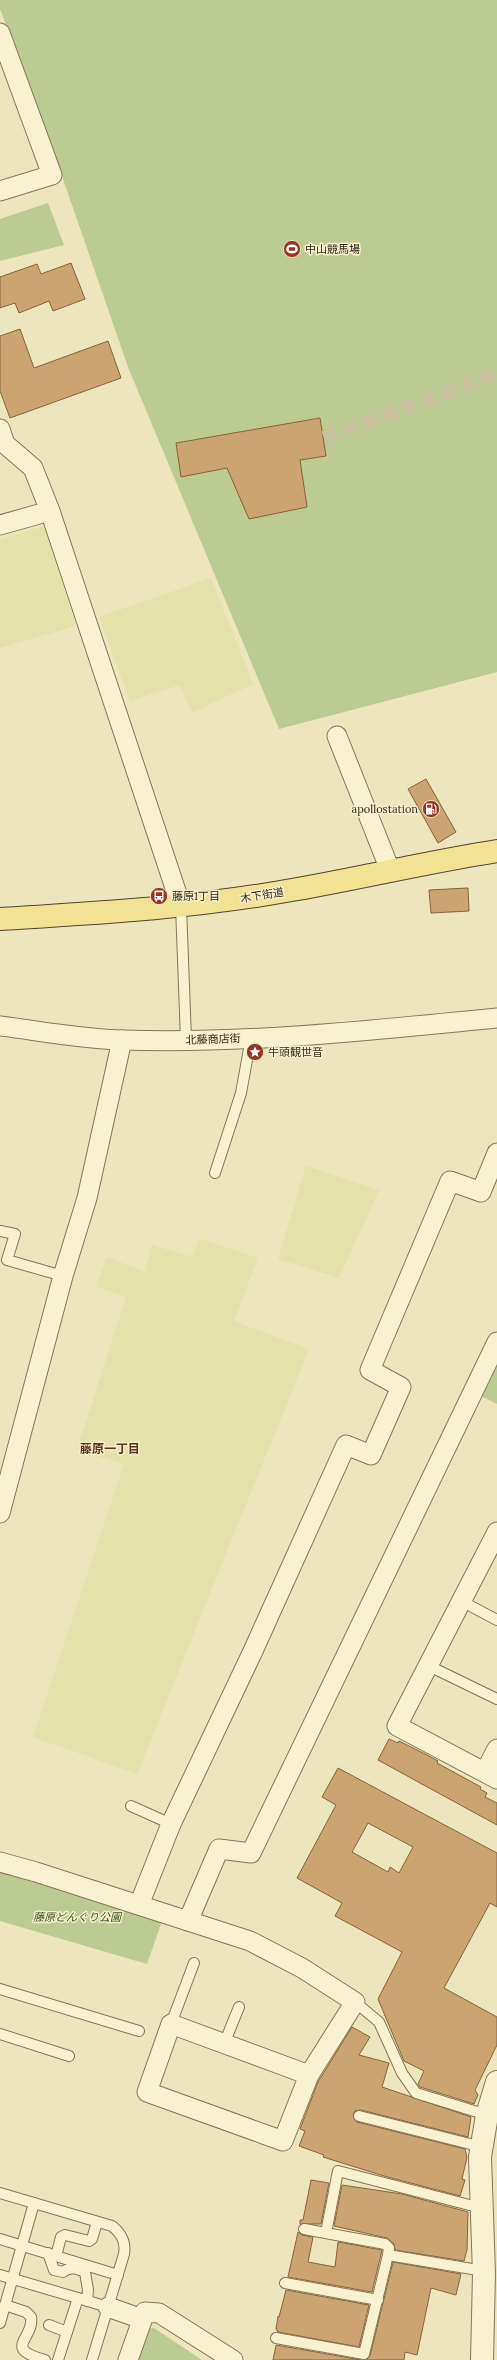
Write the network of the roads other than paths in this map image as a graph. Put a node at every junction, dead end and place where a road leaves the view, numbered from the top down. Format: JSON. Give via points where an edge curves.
{"nodes":[{"id":1,"x":0,"y":33,"type":"edge"},
{"id":2,"x":0,"y":192,"type":"edge"},
{"id":3,"x":0,"y":429,"type":"edge"},
{"id":4,"x":50,"y":511,"type":"junction"},
{"id":5,"x":0,"y":525,"type":"edge"},
{"id":6,"x":337,"y":736,"type":"dead end"},
{"id":7,"x":497,"y":851,"type":"edge"},
{"id":8,"x":390,"y":870,"type":"junction"},
{"id":9,"x":181,"y":906,"type":"junction"},
{"id":10,"x":0,"y":919,"type":"edge"},
{"id":11,"x":497,"y":1018,"type":"edge"},
{"id":12,"x":0,"y":1026,"type":"edge"},
{"id":13,"x":251,"y":1038,"type":"junction"},
{"id":14,"x":122,"y":1040,"type":"junction"},
{"id":15,"x":186,"y":1040,"type":"junction"},
{"id":16,"x":497,"y":1153,"type":"edge"},
{"id":17,"x":215,"y":1173,"type":"dead end"},
{"id":18,"x":0,"y":1231,"type":"edge"},
{"id":19,"x":62,"y":1276,"type":"junction"},
{"id":20,"x":497,"y":1342,"type":"edge"},
{"id":21,"x":0,"y":1513,"type":"edge"},
{"id":22,"x":496,"y":1538,"type":"edge"},
{"id":23,"x":463,"y":1602,"type":"junction"},
{"id":24,"x":497,"y":1620,"type":"edge"},
{"id":25,"x":429,"y":1666,"type":"junction"},
{"id":26,"x":497,"y":1699,"type":"edge"},
{"id":27,"x":497,"y":1749,"type":"edge"},
{"id":28,"x":491,"y":1776,"type":"edge"},
{"id":29,"x":132,"y":1806,"type":"dead end"},
{"id":30,"x":171,"y":1824,"type":"junction"},
{"id":31,"x":0,"y":1862,"type":"edge"},
{"id":32,"x":139,"y":1905,"type":"junction"},
{"id":33,"x":188,"y":1921,"type":"junction"},
{"id":34,"x":194,"y":1963,"type":"dead end"},
{"id":35,"x":0,"y":1989,"type":"edge"},
{"id":36,"x":355,"y":2002,"type":"junction"},
{"id":37,"x":239,"y":2007,"type":"dead end"},
{"id":38,"x":172,"y":2024,"type":"junction"},
{"id":39,"x":139,"y":2031,"type":"dead end"},
{"id":40,"x":0,"y":2034,"type":"edge"},
{"id":41,"x":224,"y":2044,"type":"junction"},
{"id":42,"x":69,"y":2056,"type":"dead end"},
{"id":43,"x":309,"y":2075,"type":"junction"},
{"id":44,"x":497,"y":2082,"type":"edge"},
{"id":45,"x":487,"y":2115,"type":"junction"},
{"id":46,"x":359,"y":2116,"type":"dead end"},
{"id":47,"x":482,"y":2147,"type":"junction"},
{"id":48,"x":0,"y":2193,"type":"edge"},
{"id":49,"x":34,"y":2203,"type":"junction"},
{"id":50,"x":481,"y":2208,"type":"junction"},
{"id":51,"x":97,"y":2222,"type":"junction"},
{"id":52,"x":304,"y":2229,"type":"dead end"},
{"id":53,"x":326,"y":2233,"type":"junction"},
{"id":54,"x":0,"y":2239,"type":"edge"},
{"id":55,"x":22,"y":2246,"type":"junction"},
{"id":56,"x":52,"y":2255,"type":"junction"},
{"id":57,"x":388,"y":2255,"type":"junction"},
{"id":58,"x":484,"y":2271,"type":"junction"},
{"id":59,"x":0,"y":2275,"type":"edge"},
{"id":60,"x":118,"y":2275,"type":"junction"},
{"id":61,"x":13,"y":2278,"type":"junction"},
{"id":62,"x":285,"y":2283,"type":"dead end"},
{"id":63,"x":4,"y":2298,"type":"edge"},
{"id":64,"x":82,"y":2299,"type":"junction"},
{"id":65,"x":378,"y":2300,"type":"junction"},
{"id":66,"x":108,"y":2307,"type":"junction"},
{"id":67,"x":142,"y":2319,"type":"junction"},
{"id":68,"x":0,"y":2322,"type":"edge"},
{"id":69,"x":49,"y":2325,"type":"dead end"},
{"id":70,"x":67,"y":2332,"type":"junction"},
{"id":71,"x":276,"y":2338,"type":"dead end"},
{"id":72,"x":45,"y":2360,"type":"edge"},
{"id":73,"x":58,"y":2360,"type":"edge"},
{"id":74,"x":92,"y":2360,"type":"edge"},
{"id":75,"x":128,"y":2360,"type":"edge"},
{"id":76,"x":233,"y":2360,"type":"edge"},
{"id":77,"x":482,"y":2360,"type":"edge"}],
"edges":[{"from":1,"to":2,"type":"street","via":[[52,174]]},
{"from":3,"to":4,"type":"street","via":[[5,444],[33,468]]},
{"from":4,"to":5,"type":"street"},
{"from":4,"to":9,"type":"street"},
{"from":6,"to":8,"type":"street"},
{"from":7,"to":8,"type":"main road","name":"木下街道"},
{"from":8,"to":9,"type":"main road","name":"木下街道","via":[[285,891]]},
{"from":9,"to":10,"type":"main road","name":"木下街道"},
{"from":9,"to":15,"type":"lane"},
{"from":11,"to":13,"type":"street","name":"北藤商店街","via":[[303,1037]]},
{"from":12,"to":14,"type":"street","name":"北藤商店街"},
{"from":13,"to":15,"type":"street","name":"北藤商店街"},
{"from":13,"to":17,"type":"lane","via":[[241,1093]]},
{"from":14,"to":15,"type":"street","name":"北藤商店街"},
{"from":14,"to":19,"type":"street","via":[[87,1198]]},
{"from":16,"to":30,"type":"street","via":[[481,1192],[450,1181],[370,1370],[401,1387],[371,1455],[346,1445]]},
{"from":18,"to":19,"type":"lane","via":[[15,1234],[7,1260]]},
{"from":19,"to":21,"type":"street"},
{"from":20,"to":33,"type":"street","via":[[250,1853],[219,1849]]},
{"from":22,"to":23,"type":"street"},
{"from":23,"to":24,"type":"lane"},
{"from":23,"to":25,"type":"street"},
{"from":25,"to":26,"type":"lane"},
{"from":25,"to":28,"type":"street","via":[[397,1726]]},
{"from":27,"to":28,"type":"street"},
{"from":29,"to":30,"type":"lane"},
{"from":30,"to":32,"type":"street"},
{"from":31,"to":32,"type":"street"},
{"from":32,"to":33,"type":"street"},
{"from":33,"to":36,"type":"street","via":[[250,1941],[302,1968]]},
{"from":34,"to":38,"type":"lane"},
{"from":35,"to":39,"type":"lane"},
{"from":36,"to":43,"type":"street"},
{"from":36,"to":45,"type":"lane","via":[[379,2022],[402,2073],[416,2093]]},
{"from":37,"to":41,"type":"lane"},
{"from":38,"to":41,"type":"street"},
{"from":38,"to":43,"type":"street","via":[[147,2092],[283,2140]]},
{"from":40,"to":42,"type":"lane"},
{"from":41,"to":43,"type":"street"},
{"from":44,"to":45,"type":"street"},
{"from":45,"to":47,"type":"street"},
{"from":46,"to":47,"type":"lane"},
{"from":47,"to":50,"type":"street"},
{"from":48,"to":49,"type":"lane"},
{"from":49,"to":51,"type":"lane"},
{"from":49,"to":55,"type":"lane"},
{"from":50,"to":53,"type":"lane","via":[[338,2171]]},
{"from":50,"to":58,"type":"street"},
{"from":51,"to":56,"type":"lane","via":[[92,2239],[89,2241],[61,2237]]},
{"from":51,"to":60,"type":"lane","via":[[112,2226],[123,2238],[124,2254]]},
{"from":52,"to":53,"type":"lane"},
{"from":53,"to":57,"type":"lane","via":[[385,2244],[389,2248]]},
{"from":54,"to":55,"type":"lane"},
{"from":55,"to":56,"type":"lane"},
{"from":55,"to":61,"type":"lane"},
{"from":56,"to":60,"type":"lane"},
{"from":56,"to":64,"type":"lane","via":[[54,2270],[63,2272],[75,2268],[85,2272],[88,2290]]},
{"from":57,"to":58,"type":"lane"},
{"from":57,"to":65,"type":"lane"},
{"from":58,"to":77,"type":"street"},
{"from":59,"to":61,"type":"lane"},
{"from":60,"to":66,"type":"lane"},
{"from":61,"to":63,"type":"lane"},
{"from":61,"to":64,"type":"lane"},
{"from":62,"to":65,"type":"lane"},
{"from":63,"to":68,"type":"lane"},
{"from":63,"to":72,"type":"lane","via":[[31,2316],[22,2345],[29,2356]]},
{"from":64,"to":66,"type":"lane"},
{"from":64,"to":70,"type":"lane"},
{"from":65,"to":71,"type":"lane","via":[[364,2354]]},
{"from":66,"to":67,"type":"street"},
{"from":66,"to":74,"type":"lane"},
{"from":67,"to":75,"type":"street"},
{"from":67,"to":76,"type":"street","via":[[145,2312],[159,2313]]},
{"from":69,"to":70,"type":"lane"},
{"from":70,"to":73,"type":"lane"}]}
